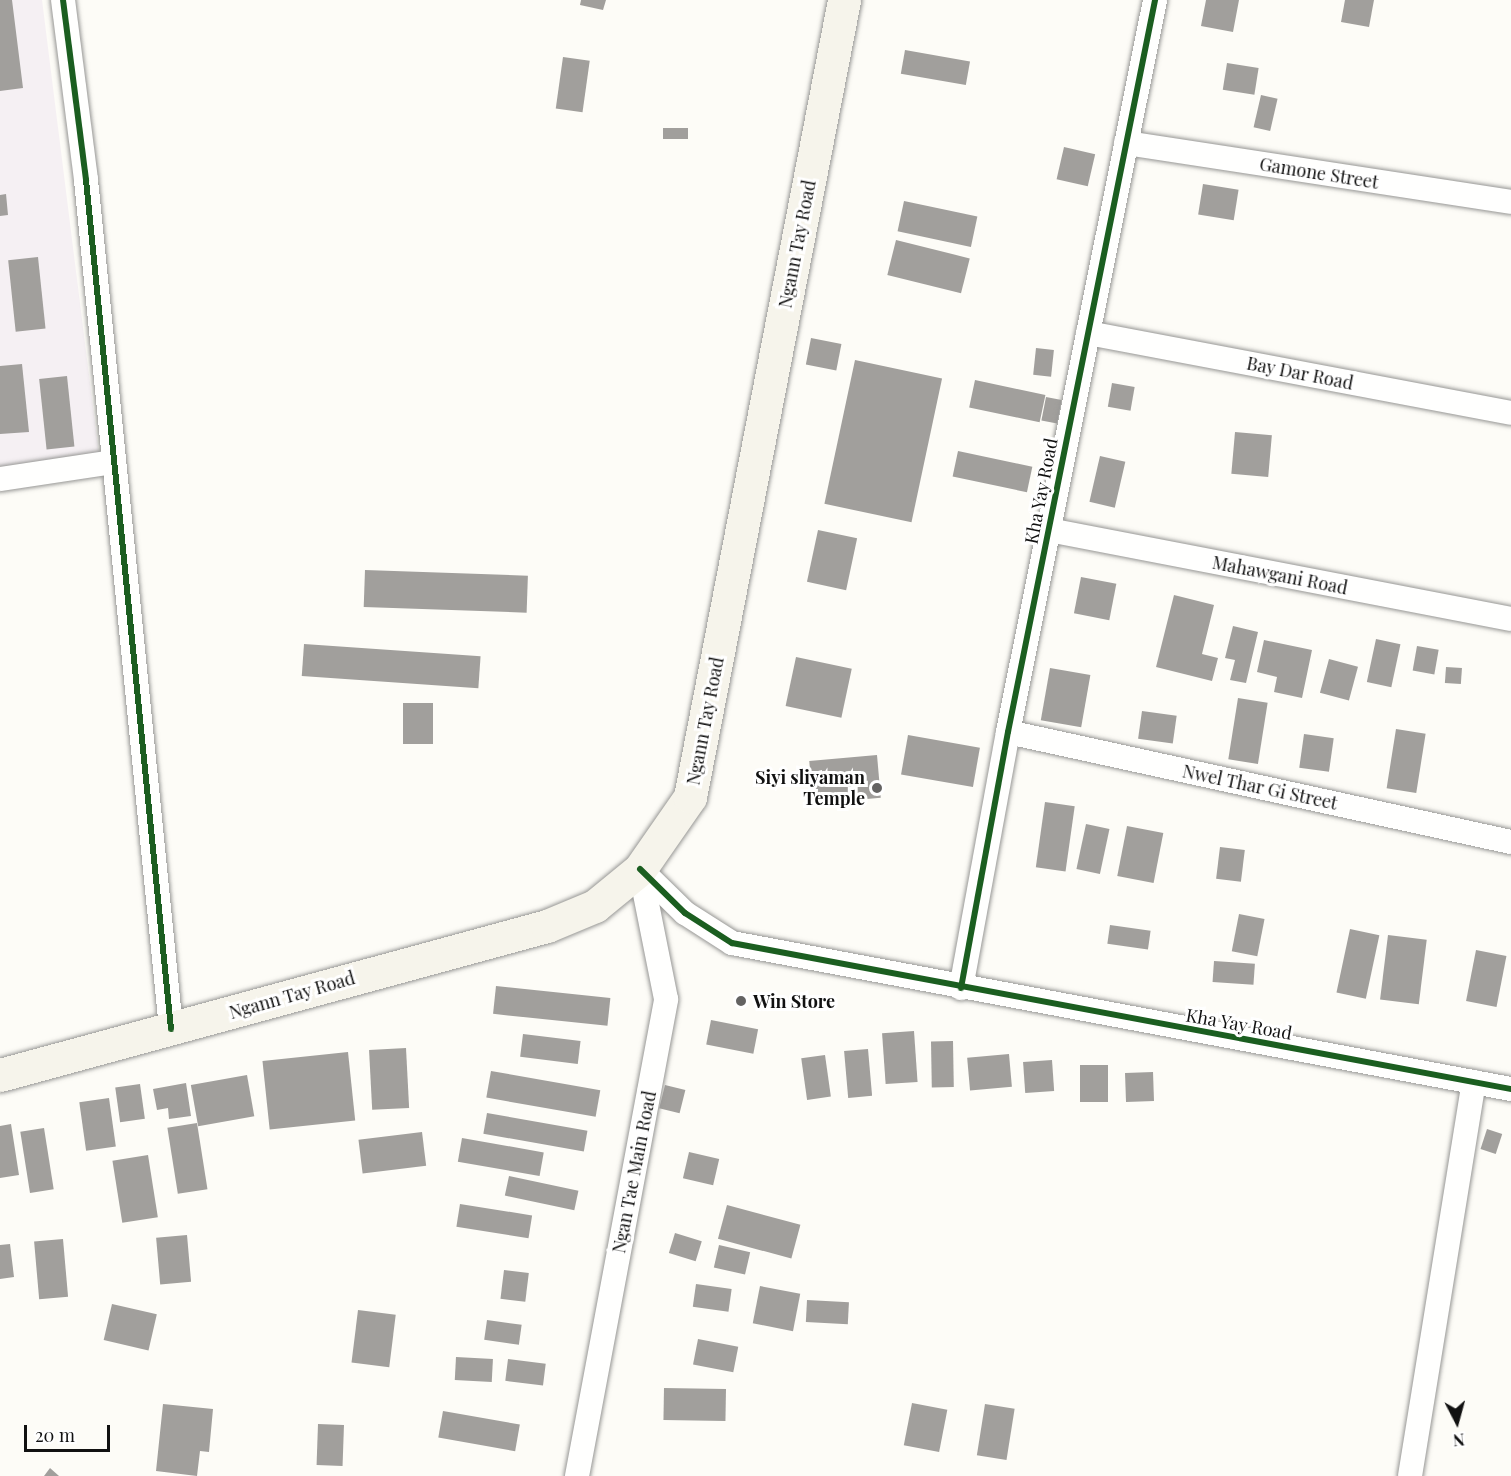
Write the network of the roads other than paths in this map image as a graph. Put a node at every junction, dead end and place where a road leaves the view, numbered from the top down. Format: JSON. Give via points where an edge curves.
{"nodes":[{"id":1,"x":63,"y":0,"type":"edge"},
{"id":2,"x":844,"y":0,"type":"edge"},
{"id":3,"x":1155,"y":0,"type":"edge"},
{"id":4,"x":1126,"y":143,"type":"junction"},
{"id":5,"x":1511,"y":202,"type":"edge"},
{"id":6,"x":1088,"y":333,"type":"junction"},
{"id":7,"x":1511,"y":413,"type":"edge"},
{"id":8,"x":114,"y":462,"type":"junction"},
{"id":9,"x":0,"y":479,"type":"edge"},
{"id":10,"x":1049,"y":530,"type":"junction"},
{"id":11,"x":1511,"y":619,"type":"edge"},
{"id":12,"x":1008,"y":732,"type":"junction"},
{"id":13,"x":1511,"y":842,"type":"edge"},
{"id":14,"x":640,"y":869,"type":"junction"},
{"id":15,"x":961,"y":988,"type":"junction"},
{"id":16,"x":171,"y":1029,"type":"junction"},
{"id":17,"x":0,"y":1075,"type":"edge"},
{"id":18,"x":1474,"y":1082,"type":"junction"},
{"id":19,"x":1511,"y":1089,"type":"edge"},
{"id":20,"x":577,"y":1476,"type":"edge"},
{"id":21,"x":1410,"y":1476,"type":"edge"}],
"edges":[{"from":1,"to":8,"type":"street"},
{"from":2,"to":14,"type":"main road","name":"Ngann Tay Road","via":[[690,797]]},
{"from":3,"to":4,"type":"street","name":"Kha Yay Road"},
{"from":4,"to":5,"type":"street","name":"Gamone Street"},
{"from":4,"to":6,"type":"street","name":"Kha Yay Road"},
{"from":6,"to":7,"type":"street","name":"Bay Dar Road"},
{"from":6,"to":10,"type":"street","name":"Kha Yay Road"},
{"from":8,"to":9,"type":"street"},
{"from":8,"to":16,"type":"street"},
{"from":10,"to":11,"type":"street","name":"Mahawgani Road"},
{"from":10,"to":12,"type":"street","name":"Kha Yay Road"},
{"from":12,"to":13,"type":"street","name":"Nwel Thar Gi Street"},
{"from":12,"to":15,"type":"street","name":"Kha Yay Road"},
{"from":14,"to":15,"type":"street","name":"Kha Yay Road","via":[[686,914],[732,943]]},
{"from":14,"to":16,"type":"main road","name":"Ngann Tay Road","via":[[595,906],[546,926]]},
{"from":14,"to":20,"type":"street","name":"Ngan Tae Main Road","via":[[666,999]]},
{"from":15,"to":18,"type":"street","name":"Kha Yay Road"},
{"from":16,"to":17,"type":"main road","name":"Ngann Tay Road"},
{"from":18,"to":19,"type":"street","name":"Kha Yay Road"},
{"from":18,"to":21,"type":"street"}]}
